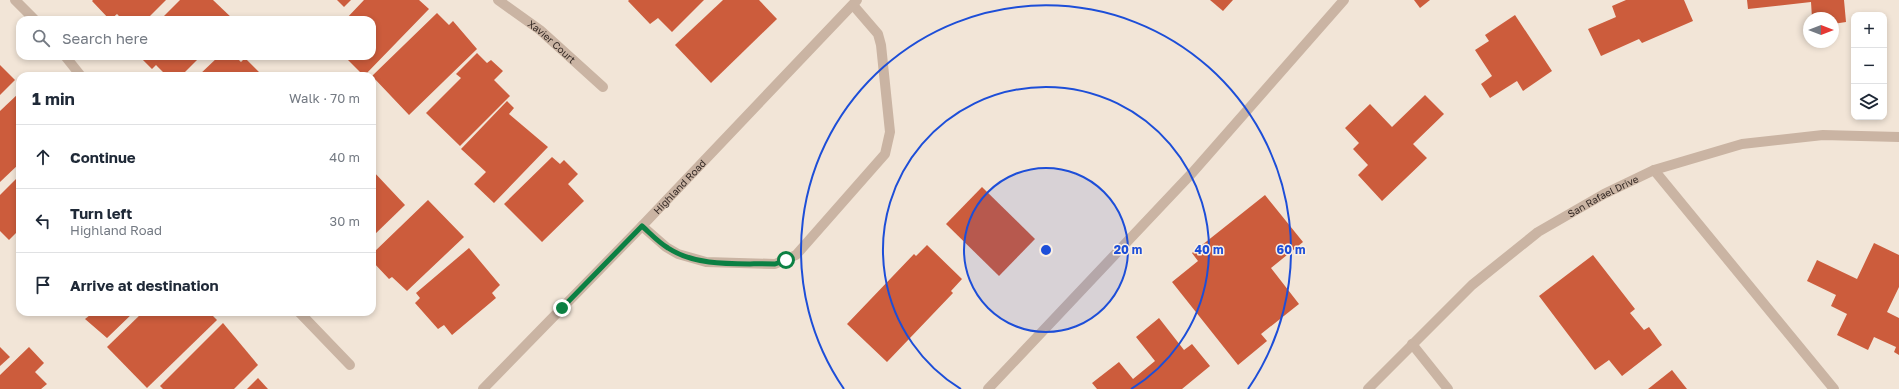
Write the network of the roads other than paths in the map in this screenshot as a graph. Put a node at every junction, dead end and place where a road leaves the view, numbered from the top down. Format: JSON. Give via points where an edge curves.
{"nodes":[{"id":1,"x":15,"y":0,"type":"edge"},
{"id":2,"x":498,"y":0,"type":"edge"},
{"id":3,"x":1344,"y":0,"type":"edge"},
{"id":4,"x":855,"y":2,"type":"edge"},
{"id":5,"x":31,"y":16,"type":"edge"},
{"id":6,"x":67,"y":60,"type":"edge"},
{"id":7,"x":78,"y":72,"type":"edge"},
{"id":8,"x":603,"y":87,"type":"dead end"},
{"id":9,"x":1899,"y":137,"type":"edge"},
{"id":10,"x":1654,"y":170,"type":"junction"},
{"id":11,"x":642,"y":226,"type":"junction"},
{"id":12,"x":304,"y":316,"type":"edge"},
{"id":13,"x":1412,"y":344,"type":"junction"},
{"id":14,"x":350,"y":365,"type":"dead end"},
{"id":15,"x":484,"y":389,"type":"edge"},
{"id":16,"x":988,"y":389,"type":"edge"},
{"id":17,"x":1368,"y":389,"type":"edge"},
{"id":18,"x":1448,"y":389,"type":"edge"},
{"id":19,"x":1834,"y":389,"type":"edge"}],
"edges":[{"from":1,"to":5,"type":"street"},
{"from":2,"to":8,"type":"street","name":"Xavier Court","via":[[540,30]]},
{"from":3,"to":16,"type":"street","via":[[1193,172]]},
{"from":4,"to":11,"type":"street","name":"Highland Road"},
{"from":4,"to":11,"type":"street","via":[[878,34],[881,45],[889,144],[885,154],[796,255],[775,264],[706,262],[678,254]]},
{"from":6,"to":7,"type":"street"},
{"from":9,"to":10,"type":"street","name":"San Rafael Drive","via":[[1823,135],[1742,144]]},
{"from":10,"to":13,"type":"street","name":"San Rafael Drive","via":[[1604,194],[1538,232],[1472,285]]},
{"from":10,"to":19,"type":"street"},
{"from":11,"to":15,"type":"street","name":"Highland Road"},
{"from":12,"to":14,"type":"street"},
{"from":13,"to":17,"type":"street","name":"San Rafael Drive"},
{"from":13,"to":18,"type":"street"}]}
